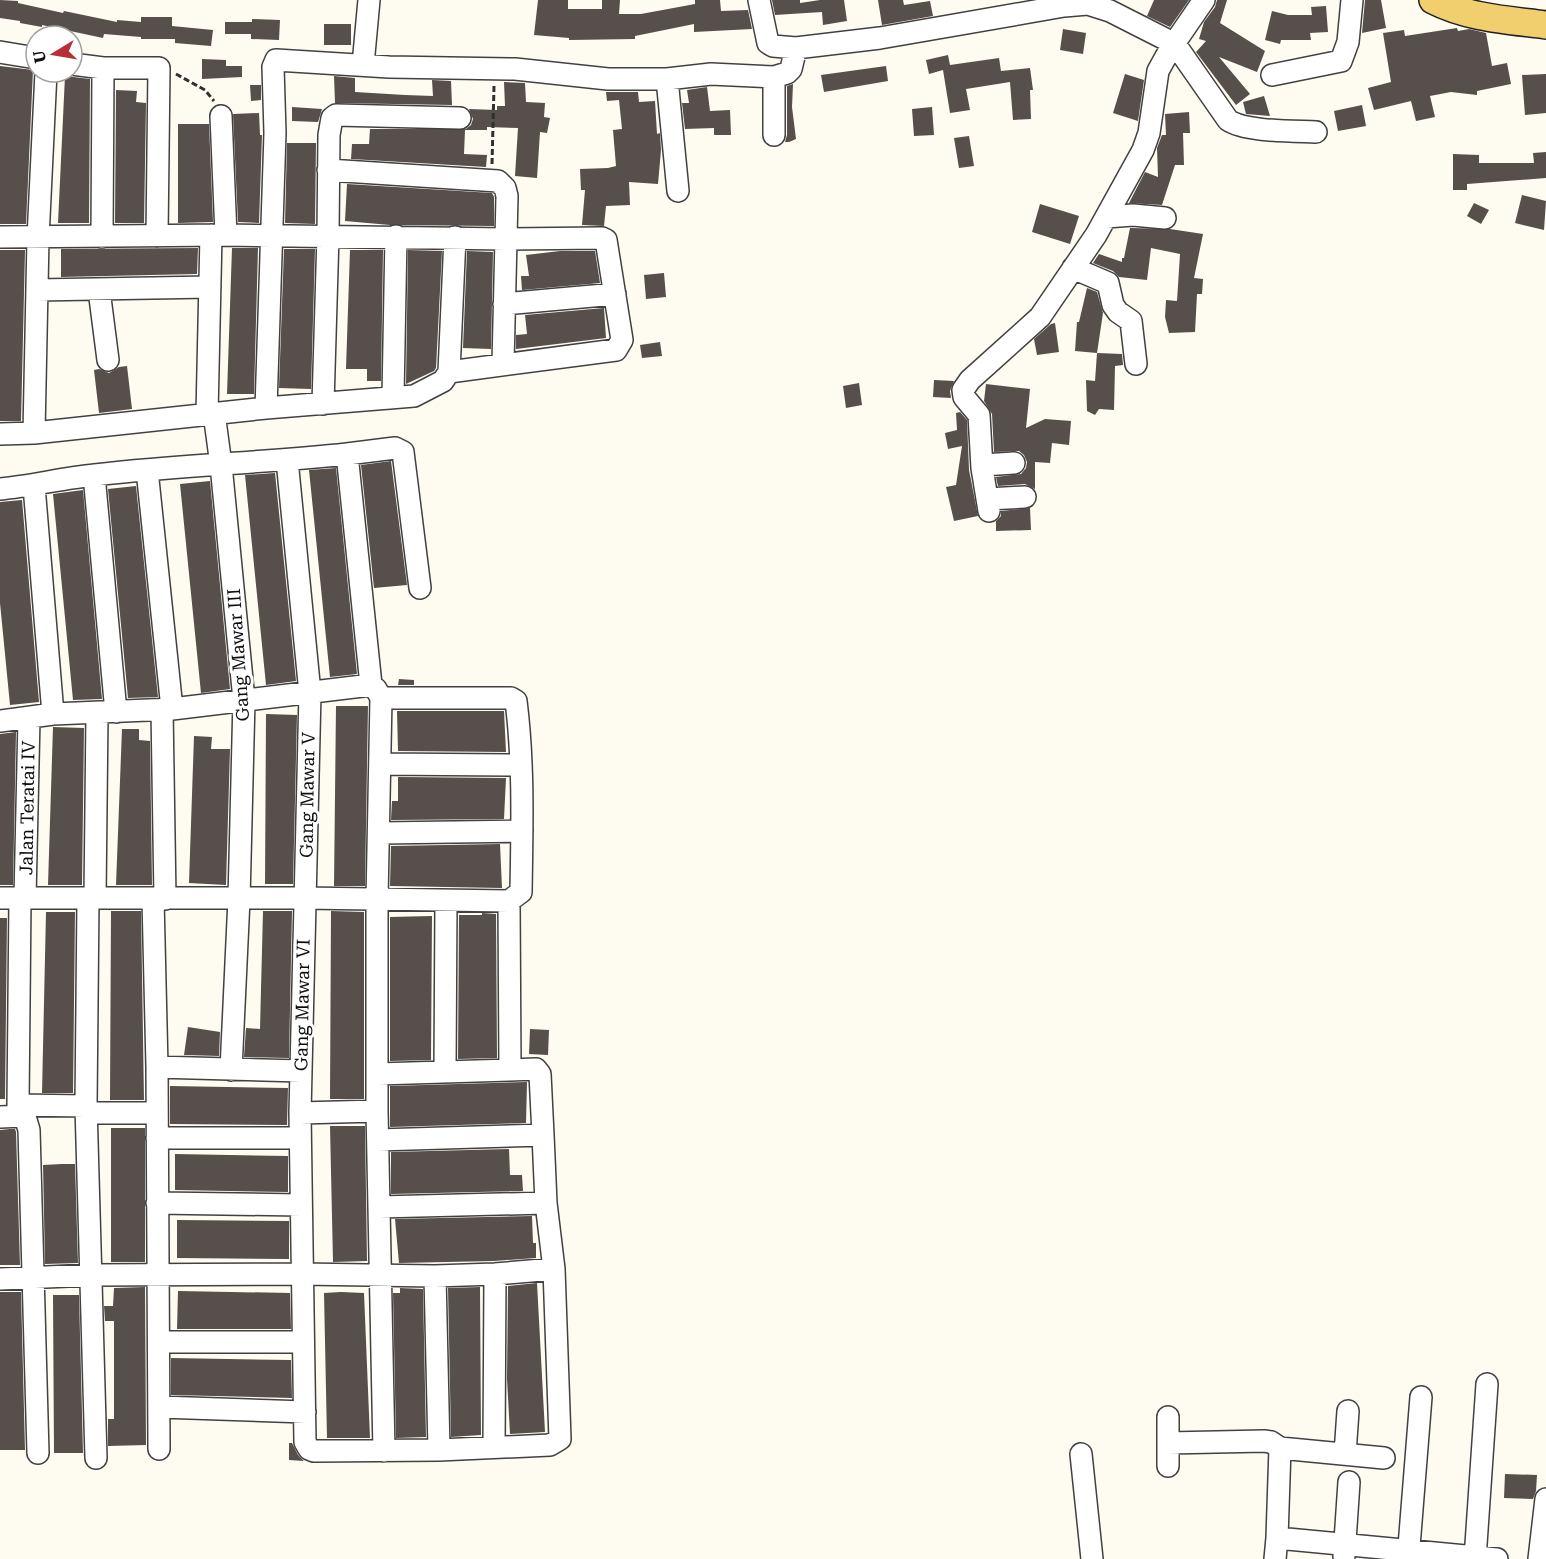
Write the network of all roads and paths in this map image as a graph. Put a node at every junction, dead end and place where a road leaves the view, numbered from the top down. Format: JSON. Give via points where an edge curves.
{"nodes":[{"id":1,"x":369,"y":0,"type":"edge"},
{"id":2,"x":759,"y":0,"type":"edge"},
{"id":3,"x":1204,"y":0,"type":"edge"},
{"id":4,"x":1352,"y":0,"type":"edge"},
{"id":5,"x":1433,"y":0,"type":"edge"},
{"id":6,"x":1064,"y":3,"type":"edge"},
{"id":7,"x":1546,"y":25,"type":"edge"},
{"id":8,"x":1172,"y":47,"type":"junction"},
{"id":9,"x":0,"y":52,"type":"edge"},
{"id":10,"x":24,"y":56,"type":"edge"},
{"id":11,"x":789,"y":62,"type":"junction"},
{"id":12,"x":363,"y":65,"type":"junction"},
{"id":13,"x":84,"y":66,"type":"edge"},
{"id":14,"x":104,"y":68,"type":"junction"},
{"id":15,"x":159,"y":68,"type":"junction"},
{"id":16,"x":494,"y":70,"type":"junction"},
{"id":17,"x":1272,"y":75,"type":"dead end"},
{"id":18,"x":667,"y":79,"type":"junction"},
{"id":19,"x":45,"y":84,"type":"edge"},
{"id":20,"x":221,"y":116,"type":"joint"},
{"id":21,"x":460,"y":118,"type":"dead end"},
{"id":22,"x":1316,"y":132,"type":"dead end"},
{"id":23,"x":774,"y":135,"type":"dead end"},
{"id":24,"x":328,"y":170,"type":"junction"},
{"id":25,"x":493,"y":181,"type":"junction"},
{"id":26,"x":678,"y":190,"type":"dead end"},
{"id":27,"x":1106,"y":217,"type":"junction"},
{"id":28,"x":1165,"y":218,"type":"dead end"},
{"id":29,"x":218,"y":235,"type":"junction"},
{"id":30,"x":328,"y":235,"type":"junction"},
{"id":31,"x":157,"y":236,"type":"junction"},
{"id":32,"x":271,"y":236,"type":"junction"},
{"id":33,"x":396,"y":236,"type":"junction"},
{"id":34,"x":0,"y":237,"type":"edge"},
{"id":35,"x":102,"y":237,"type":"junction"},
{"id":36,"x":455,"y":237,"type":"junction"},
{"id":37,"x":38,"y":238,"type":"junction"},
{"id":38,"x":506,"y":239,"type":"junction"},
{"id":39,"x":1073,"y":268,"type":"junction"},
{"id":40,"x":210,"y":288,"type":"junction"},
{"id":41,"x":37,"y":290,"type":"junction"},
{"id":42,"x":99,"y":290,"type":"junction"},
{"id":43,"x":615,"y":294,"type":"junction"},
{"id":44,"x":504,"y":304,"type":"junction"},
{"id":45,"x":108,"y":360,"type":"dead end"},
{"id":46,"x":503,"y":364,"type":"junction"},
{"id":47,"x":1136,"y":364,"type":"dead end"},
{"id":48,"x":449,"y":372,"type":"junction"},
{"id":49,"x":393,"y":398,"type":"junction"},
{"id":50,"x":323,"y":404,"type":"junction"},
{"id":51,"x":266,"y":408,"type":"junction"},
{"id":52,"x":210,"y":413,"type":"junction"},
{"id":53,"x":34,"y":433,"type":"junction"},
{"id":54,"x":0,"y":434,"type":"edge"},
{"id":55,"x":347,"y":454,"type":"junction"},
{"id":56,"x":287,"y":460,"type":"junction"},
{"id":57,"x":1014,"y":463,"type":"dead end"},
{"id":58,"x":221,"y":465,"type":"junction"},
{"id":59,"x":983,"y":465,"type":"junction"},
{"id":60,"x":147,"y":470,"type":"junction"},
{"id":61,"x":94,"y":475,"type":"junction"},
{"id":62,"x":34,"y":486,"type":"junction"},
{"id":63,"x":0,"y":489,"type":"edge"},
{"id":64,"x":1025,"y":497,"type":"dead end"},
{"id":65,"x":420,"y":588,"type":"dead end"},
{"id":66,"x":376,"y":692,"type":"junction"},
{"id":67,"x":310,"y":693,"type":"junction"},
{"id":68,"x":244,"y":700,"type":"junction"},
{"id":69,"x":167,"y":709,"type":"junction"},
{"id":70,"x":106,"y":712,"type":"junction"},
{"id":71,"x":53,"y":714,"type":"junction"},
{"id":72,"x":29,"y":718,"type":"junction"},
{"id":73,"x":0,"y":721,"type":"edge"},
{"id":74,"x":380,"y":764,"type":"junction"},
{"id":75,"x":520,"y":765,"type":"junction"},
{"id":76,"x":522,"y":831,"type":"junction"},
{"id":77,"x":380,"y":833,"type":"junction"},
{"id":78,"x":15,"y":898,"type":"edge"},
{"id":79,"x":92,"y":898,"type":"junction"},
{"id":80,"x":304,"y":898,"type":"junction"},
{"id":81,"x":159,"y":899,"type":"junction"},
{"id":82,"x":239,"y":899,"type":"junction"},
{"id":83,"x":377,"y":900,"type":"junction"},
{"id":84,"x":446,"y":901,"type":"junction"},
{"id":85,"x":509,"y":901,"type":"junction"},
{"id":86,"x":157,"y":1067,"type":"junction"},
{"id":87,"x":231,"y":1070,"type":"junction"},
{"id":88,"x":510,"y":1070,"type":"junction"},
{"id":89,"x":301,"y":1071,"type":"junction"},
{"id":90,"x":445,"y":1071,"type":"junction"},
{"id":91,"x":378,"y":1074,"type":"junction"},
{"id":92,"x":86,"y":1109,"type":"junction"},
{"id":93,"x":377,"y":1111,"type":"junction"},
{"id":94,"x":14,"y":1112,"type":"edge"},
{"id":95,"x":157,"y":1113,"type":"junction"},
{"id":96,"x":300,"y":1113,"type":"junction"},
{"id":97,"x":543,"y":1135,"type":"junction"},
{"id":98,"x":157,"y":1138,"type":"junction"},
{"id":99,"x":300,"y":1138,"type":"junction"},
{"id":100,"x":378,"y":1140,"type":"junction"},
{"id":101,"x":158,"y":1203,"type":"junction"},
{"id":102,"x":546,"y":1203,"type":"junction"},
{"id":103,"x":301,"y":1205,"type":"junction"},
{"id":104,"x":379,"y":1207,"type":"junction"},
{"id":105,"x":554,"y":1269,"type":"junction"},
{"id":106,"x":301,"y":1274,"type":"junction"},
{"id":107,"x":495,"y":1274,"type":"junction"},
{"id":108,"x":92,"y":1275,"type":"junction"},
{"id":109,"x":158,"y":1275,"type":"junction"},
{"id":110,"x":381,"y":1275,"type":"junction"},
{"id":111,"x":435,"y":1276,"type":"junction"},
{"id":112,"x":33,"y":1278,"type":"junction"},
{"id":113,"x":0,"y":1279,"type":"edge"},
{"id":114,"x":159,"y":1342,"type":"junction"},
{"id":115,"x":303,"y":1342,"type":"junction"},
{"id":116,"x":1487,"y":1384,"type":"dead end"},
{"id":117,"x":1421,"y":1397,"type":"dead end"},
{"id":118,"x":160,"y":1407,"type":"junction"},
{"id":119,"x":1348,"y":1411,"type":"dead end"},
{"id":120,"x":305,"y":1412,"type":"junction"},
{"id":121,"x":1167,"y":1417,"type":"dead end"},
{"id":122,"x":1168,"y":1443,"type":"junction"},
{"id":123,"x":494,"y":1447,"type":"junction"},
{"id":124,"x":1280,"y":1448,"type":"junction"},
{"id":125,"x":159,"y":1449,"type":"dead end"},
{"id":126,"x":439,"y":1450,"type":"junction"},
{"id":127,"x":384,"y":1451,"type":"junction"},
{"id":128,"x":38,"y":1452,"type":"dead end"},
{"id":129,"x":1081,"y":1454,"type":"dead end"},
{"id":130,"x":1345,"y":1454,"type":"junction"},
{"id":131,"x":96,"y":1458,"type":"dead end"},
{"id":132,"x":1384,"y":1458,"type":"dead end"},
{"id":133,"x":1168,"y":1466,"type":"dead end"},
{"id":134,"x":1348,"y":1482,"type":"dead end"},
{"id":135,"x":1546,"y":1499,"type":"edge"},
{"id":136,"x":1276,"y":1538,"type":"junction"},
{"id":137,"x":1344,"y":1552,"type":"edge"},
{"id":138,"x":1409,"y":1555,"type":"edge"},
{"id":139,"x":1475,"y":1558,"type":"edge"},
{"id":140,"x":1092,"y":1559,"type":"edge"},
{"id":141,"x":1275,"y":1559,"type":"edge"},
{"id":142,"x":1497,"y":1559,"type":"edge"},
{"id":143,"x":1539,"y":1559,"type":"edge"}],
"edges":[{"from":1,"to":12,"type":"street"},
{"from":2,"to":11,"type":"street","via":[[768,43]]},
{"from":3,"to":8,"type":"street"},
{"from":4,"to":17,"type":"street","via":[[1348,42],[1341,61]]},
{"from":5,"to":7,"type":"main road","via":[[1492,18]]},
{"from":6,"to":8,"type":"street","via":[[1088,4],[1110,11]]},
{"from":6,"to":11,"type":"street","via":[[880,38]]},
{"from":8,"to":22,"type":"street","via":[[1233,124]]},
{"from":8,"to":27,"type":"street","via":[[1158,71],[1146,142]]},
{"from":9,"to":10,"type":"street"},
{"from":11,"to":18,"type":"street"},
{"from":11,"to":23,"type":"street"},
{"from":12,"to":16,"type":"street"},
{"from":12,"to":32,"type":"street","via":[[276,60]]},
{"from":13,"to":14,"type":"street"},
{"from":14,"to":15,"type":"street"},
{"from":14,"to":35,"type":"street"},
{"from":15,"to":20,"type":"path","via":[[185,77],[205,90]]},
{"from":15,"to":31,"type":"street"},
{"from":16,"to":18,"type":"street","via":[[608,79]]},
{"from":16,"to":25,"type":"path"},
{"from":18,"to":26,"type":"street"},
{"from":19,"to":37,"type":"street"},
{"from":20,"to":29,"type":"street","name":"Gang Mawar III"},
{"from":21,"to":24,"type":"street","via":[[336,115],[330,123]]},
{"from":24,"to":25,"type":"street"},
{"from":24,"to":30,"type":"street"},
{"from":25,"to":38,"type":"street","via":[[502,184],[506,192]]},
{"from":27,"to":28,"type":"street"},
{"from":27,"to":39,"type":"street"},
{"from":29,"to":31,"type":"street"},
{"from":29,"to":32,"type":"street"},
{"from":29,"to":40,"type":"street","name":"Gang Mawar III"},
{"from":30,"to":32,"type":"street"},
{"from":30,"to":33,"type":"street"},
{"from":30,"to":50,"type":"street"},
{"from":31,"to":35,"type":"street"},
{"from":32,"to":51,"type":"street"},
{"from":33,"to":36,"type":"street"},
{"from":33,"to":49,"type":"street"},
{"from":34,"to":37,"type":"street"},
{"from":35,"to":37,"type":"street"},
{"from":36,"to":38,"type":"street"},
{"from":36,"to":48,"type":"street"},
{"from":37,"to":41,"type":"street"},
{"from":38,"to":43,"type":"street","via":[[604,239]]},
{"from":38,"to":44,"type":"street"},
{"from":39,"to":47,"type":"street","via":[[1108,283],[1110,301],[1131,321]]},
{"from":39,"to":59,"type":"street","via":[[1040,317],[963,390],[979,415]]},
{"from":40,"to":42,"type":"street"},
{"from":40,"to":52,"type":"street","name":"Gang Mawar III"},
{"from":41,"to":42,"type":"street"},
{"from":41,"to":53,"type":"street"},
{"from":42,"to":45,"type":"street"},
{"from":43,"to":44,"type":"street"},
{"from":43,"to":46,"type":"street","via":[[622,340],[616,350]]},
{"from":44,"to":46,"type":"street"},
{"from":46,"to":48,"type":"street"},
{"from":48,"to":49,"type":"street","via":[[443,381],[414,396]]},
{"from":49,"to":50,"type":"street"},
{"from":50,"to":51,"type":"street"},
{"from":51,"to":52,"type":"street"},
{"from":52,"to":53,"type":"street"},
{"from":52,"to":58,"type":"street","name":"Gang Mawar III"},
{"from":53,"to":54,"type":"street"},
{"from":55,"to":56,"type":"street"},
{"from":55,"to":65,"type":"street","via":[[395,448],[403,452]]},
{"from":55,"to":66,"type":"street"},
{"from":56,"to":58,"type":"street"},
{"from":56,"to":67,"type":"street","name":"Gang Mawar V"},
{"from":57,"to":59,"type":"street"},
{"from":58,"to":60,"type":"street"},
{"from":58,"to":68,"type":"street","name":"Gang Mawar III"},
{"from":59,"to":64,"type":"street","via":[[988,505]]},
{"from":60,"to":61,"type":"street"},
{"from":60,"to":69,"type":"street"},
{"from":61,"to":62,"type":"street"},
{"from":61,"to":70,"type":"street"},
{"from":62,"to":63,"type":"street"},
{"from":62,"to":71,"type":"street"},
{"from":66,"to":67,"type":"street"},
{"from":66,"to":74,"type":"street"},
{"from":66,"to":75,"type":"street","via":[[513,698],[517,704]]},
{"from":67,"to":68,"type":"street"},
{"from":67,"to":80,"type":"street","name":"Gang Mawar V"},
{"from":68,"to":69,"type":"street"},
{"from":68,"to":82,"type":"street","name":"Gang Mawar III"},
{"from":69,"to":70,"type":"street"},
{"from":69,"to":81,"type":"street"},
{"from":70,"to":71,"type":"street"},
{"from":70,"to":79,"type":"street"},
{"from":71,"to":72,"type":"street"},
{"from":72,"to":73,"type":"street"},
{"from":72,"to":78,"type":"street","name":"Jalan Teratai IV"},
{"from":74,"to":75,"type":"street"},
{"from":74,"to":77,"type":"street"},
{"from":75,"to":76,"type":"street"},
{"from":76,"to":77,"type":"street"},
{"from":76,"to":85,"type":"street","via":[[521,892]]},
{"from":77,"to":83,"type":"street"},
{"from":78,"to":79,"type":"street"},
{"from":78,"to":94,"type":"street","name":"Jalan Teratai IV"},
{"from":79,"to":81,"type":"street"},
{"from":79,"to":92,"type":"street"},
{"from":80,"to":82,"type":"street"},
{"from":80,"to":83,"type":"street"},
{"from":80,"to":89,"type":"street","name":"Gang Mawar VI"},
{"from":81,"to":82,"type":"street"},
{"from":81,"to":86,"type":"street"},
{"from":82,"to":87,"type":"street","name":"Gang Mawar III"},
{"from":83,"to":84,"type":"street"},
{"from":83,"to":91,"type":"street"},
{"from":84,"to":85,"type":"street"},
{"from":84,"to":90,"type":"street"},
{"from":85,"to":88,"type":"street"},
{"from":86,"to":87,"type":"street"},
{"from":86,"to":95,"type":"street"},
{"from":87,"to":89,"type":"street"},
{"from":88,"to":90,"type":"street"},
{"from":88,"to":97,"type":"street","via":[[536,1069],[540,1074]]},
{"from":89,"to":96,"type":"street","name":"Gang Mawar VI"},
{"from":90,"to":91,"type":"street"},
{"from":91,"to":93,"type":"street"},
{"from":92,"to":94,"type":"street"},
{"from":92,"to":95,"type":"street"},
{"from":92,"to":108,"type":"street"},
{"from":93,"to":96,"type":"street"},
{"from":93,"to":100,"type":"street"},
{"from":94,"to":112,"type":"street","name":"Jalan Teratai IV","via":[[29,1130]]},
{"from":95,"to":98,"type":"street"},
{"from":96,"to":99,"type":"street","name":"Gang Mawar VI"},
{"from":97,"to":100,"type":"street"},
{"from":97,"to":102,"type":"street"},
{"from":98,"to":99,"type":"street"},
{"from":98,"to":101,"type":"street"},
{"from":99,"to":103,"type":"street","name":"Gang Mawar VI"},
{"from":100,"to":104,"type":"street"},
{"from":101,"to":103,"type":"street"},
{"from":101,"to":109,"type":"street"},
{"from":102,"to":104,"type":"street"},
{"from":102,"to":105,"type":"street"},
{"from":103,"to":106,"type":"street","name":"Gang Mawar VI"},
{"from":104,"to":110,"type":"street"},
{"from":105,"to":107,"type":"street"},
{"from":105,"to":123,"type":"street","via":[[560,1439],[550,1445]]},
{"from":106,"to":109,"type":"street"},
{"from":106,"to":110,"type":"street"},
{"from":106,"to":115,"type":"street","name":"Gang Mawar VI"},
{"from":107,"to":111,"type":"street"},
{"from":107,"to":123,"type":"street"},
{"from":108,"to":109,"type":"street"},
{"from":108,"to":112,"type":"street"},
{"from":108,"to":131,"type":"street"},
{"from":109,"to":114,"type":"street"},
{"from":110,"to":111,"type":"street"},
{"from":110,"to":127,"type":"street"},
{"from":111,"to":126,"type":"street"},
{"from":112,"to":113,"type":"street"},
{"from":112,"to":128,"type":"street","name":"Jalan Teratai IV"},
{"from":114,"to":115,"type":"street"},
{"from":114,"to":118,"type":"street"},
{"from":115,"to":120,"type":"street","name":"Gang Mawar VI"},
{"from":116,"to":139,"type":"street"},
{"from":117,"to":138,"type":"street"},
{"from":118,"to":120,"type":"street"},
{"from":118,"to":125,"type":"street"},
{"from":119,"to":130,"type":"street"},
{"from":120,"to":127,"type":"street","name":"Gang Mawar VI","via":[[305,1442],[309,1449]]},
{"from":121,"to":122,"type":"street"},
{"from":122,"to":124,"type":"street","via":[[1264,1441]]},
{"from":122,"to":133,"type":"street"},
{"from":123,"to":126,"type":"street"},
{"from":124,"to":130,"type":"street"},
{"from":124,"to":136,"type":"street"},
{"from":126,"to":127,"type":"street"},
{"from":129,"to":140,"type":"street"},
{"from":130,"to":132,"type":"street"},
{"from":134,"to":137,"type":"street"},
{"from":135,"to":143,"type":"street"},
{"from":136,"to":137,"type":"street"},
{"from":136,"to":141,"type":"street"},
{"from":137,"to":138,"type":"street"},
{"from":138,"to":139,"type":"street"},
{"from":139,"to":142,"type":"street"}]}
